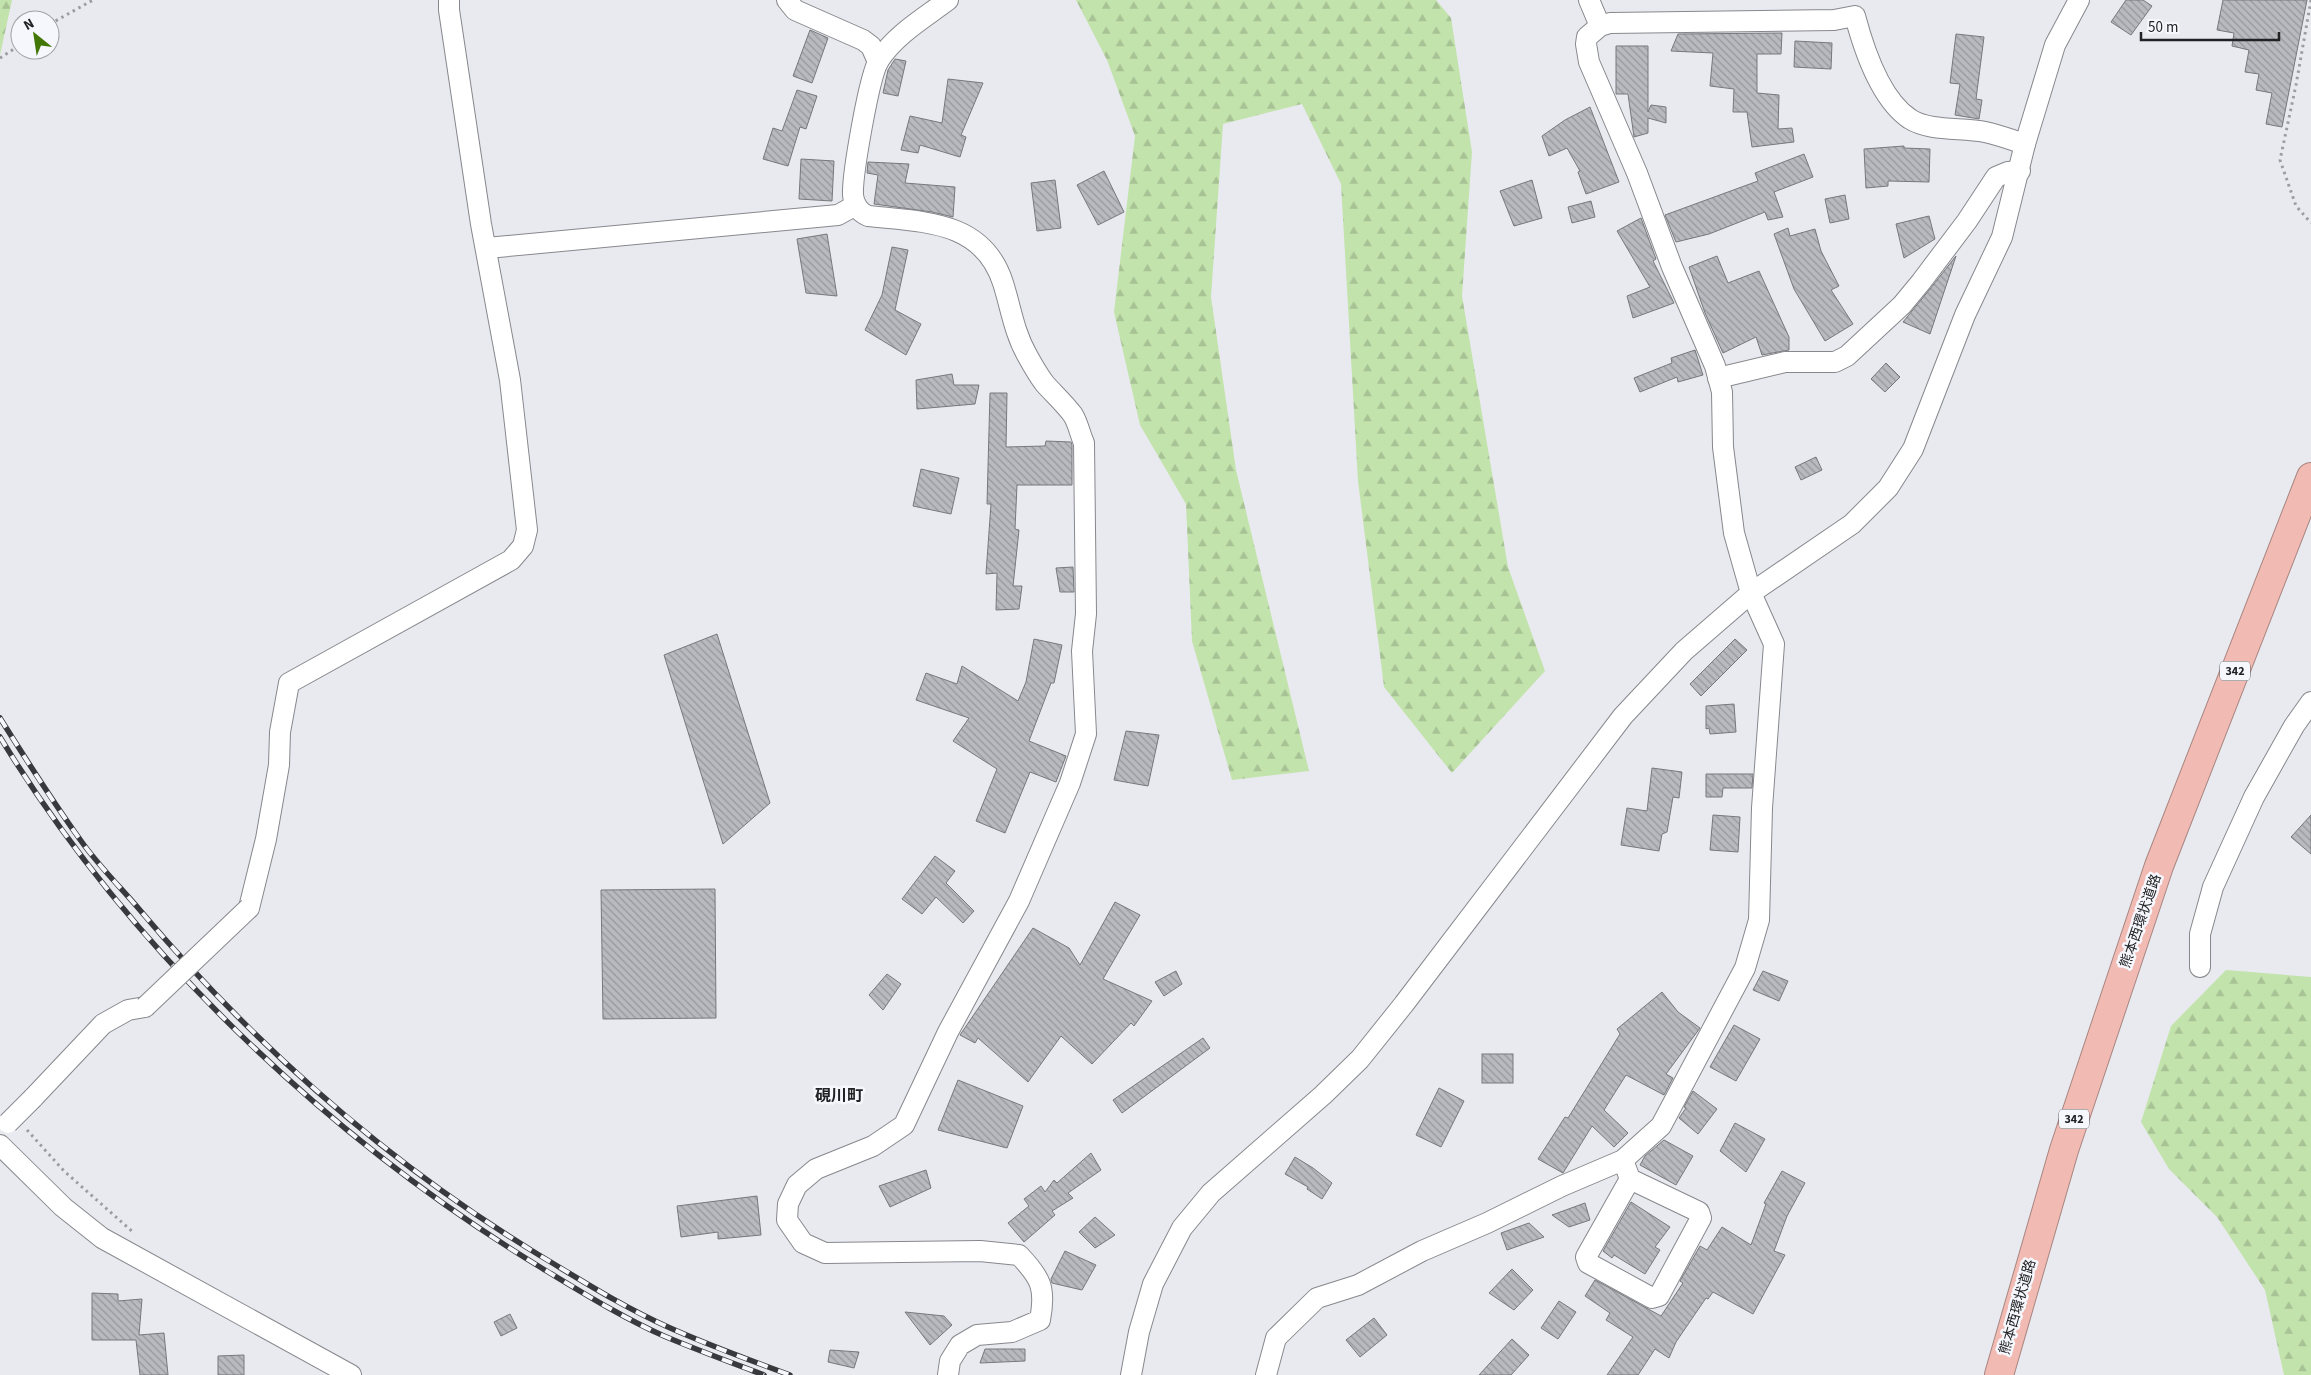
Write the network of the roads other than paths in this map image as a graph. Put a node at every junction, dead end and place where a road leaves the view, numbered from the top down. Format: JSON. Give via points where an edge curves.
{"nodes":[{"id":1,"x":449,"y":0,"type":"edge"},
{"id":2,"x":787,"y":0,"type":"edge"},
{"id":3,"x":948,"y":0,"type":"edge"},
{"id":4,"x":1589,"y":0,"type":"edge"},
{"id":5,"x":2079,"y":0,"type":"edge"},
{"id":6,"x":1853,"y":8,"type":"edge"},
{"id":7,"x":1600,"y":26,"type":"junction"},
{"id":8,"x":878,"y":62,"type":"junction"},
{"id":9,"x":2025,"y":144,"type":"junction"},
{"id":10,"x":2020,"y":171,"type":"junction"},
{"id":11,"x":856,"y":205,"type":"junction"},
{"id":12,"x":487,"y":248,"type":"junction"},
{"id":13,"x":1718,"y":378,"type":"junction"},
{"id":14,"x":2311,"y":477,"type":"edge"},
{"id":15,"x":1751,"y":593,"type":"junction"},
{"id":16,"x":2311,"y":702,"type":"edge"},
{"id":17,"x":2200,"y":968,"type":"dead end"},
{"id":18,"x":9,"y":1126,"type":"edge"},
{"id":19,"x":0,"y":1145,"type":"edge"},
{"id":20,"x":1622,"y":1160,"type":"junction"},
{"id":21,"x":1630,"y":1179,"type":"junction"},
{"id":22,"x":350,"y":1375,"type":"edge"},
{"id":23,"x":948,"y":1375,"type":"edge"},
{"id":24,"x":1131,"y":1375,"type":"edge"},
{"id":25,"x":1266,"y":1375,"type":"edge"},
{"id":26,"x":1999,"y":1375,"type":"edge"}],
"edges":[{"from":1,"to":12,"type":"street"},
{"from":2,"to":8,"type":"street","via":[[796,10],[863,40],[871,46]]},
{"from":3,"to":8,"type":"street","via":[[892,43]]},
{"from":4,"to":7,"type":"street"},
{"from":5,"to":9,"type":"street","via":[[2055,45]]},
{"from":6,"to":7,"type":"street","via":[[1834,20],[1610,23]]},
{"from":6,"to":9,"type":"street","via":[[1871,64],[1892,101],[1911,120],[1932,126],[1985,132]]},
{"from":7,"to":13,"type":"street","via":[[1587,37],[1590,62]]},
{"from":8,"to":11,"type":"street","via":[[854,170]]},
{"from":9,"to":10,"type":"street"},
{"from":10,"to":13,"type":"street","via":[[1996,177],[1921,282],[1847,356],[1835,362],[1784,362]]},
{"from":10,"to":15,"type":"street","via":[[2002,236],[1965,316],[1913,449],[1888,488],[1852,524]]},
{"from":11,"to":12,"type":"street","via":[[838,215]]},
{"from":11,"to":23,"type":"street","via":[[868,216],[945,225],[963,232],[979,244],[1002,281],[1017,336],[1044,382],[1074,416],[1084,443],[1086,614],[1082,651],[1086,734],[1070,783],[1019,901],[948,1032],[904,1125],[872,1146],[816,1169],[797,1185],[788,1204],[787,1220],[803,1243],[825,1253],[980,1251],[1019,1255],[1035,1272],[1044,1298],[1040,1320],[1012,1332],[977,1335],[960,1345],[950,1361]]},
{"from":12,"to":18,"type":"street","bridge":true,"via":[[511,389],[527,530],[523,546],[511,560],[289,684],[266,839],[249,908],[145,1006],[128,1010],[103,1024]]},
{"from":13,"to":15,"type":"street","via":[[1722,392],[1729,505]]},
{"from":14,"to":26,"type":"highway","name":"熊本西環状道路","number":"342","via":[[2159,866],[2064,1150]]},
{"from":15,"to":20,"type":"street","via":[[1774,644],[1762,808],[1759,920],[1745,968],[1661,1126]]},
{"from":15,"to":24,"type":"street","via":[[1684,651],[1623,716],[1360,1059],[1211,1193],[1182,1228],[1153,1284]]},
{"from":16,"to":17,"type":"street","via":[[2254,797],[2213,887],[2200,934]]},
{"from":19,"to":22,"type":"street","via":[[63,1208],[102,1238]]},
{"from":20,"to":21,"type":"street"},
{"from":20,"to":25,"type":"street","via":[[1422,1251],[1358,1285],[1317,1298],[1276,1338]]},
{"from":21,"to":21,"type":"street","via":[[1586,1257],[1588,1263],[1652,1298],[1660,1296],[1701,1218],[1699,1212]]}]}
